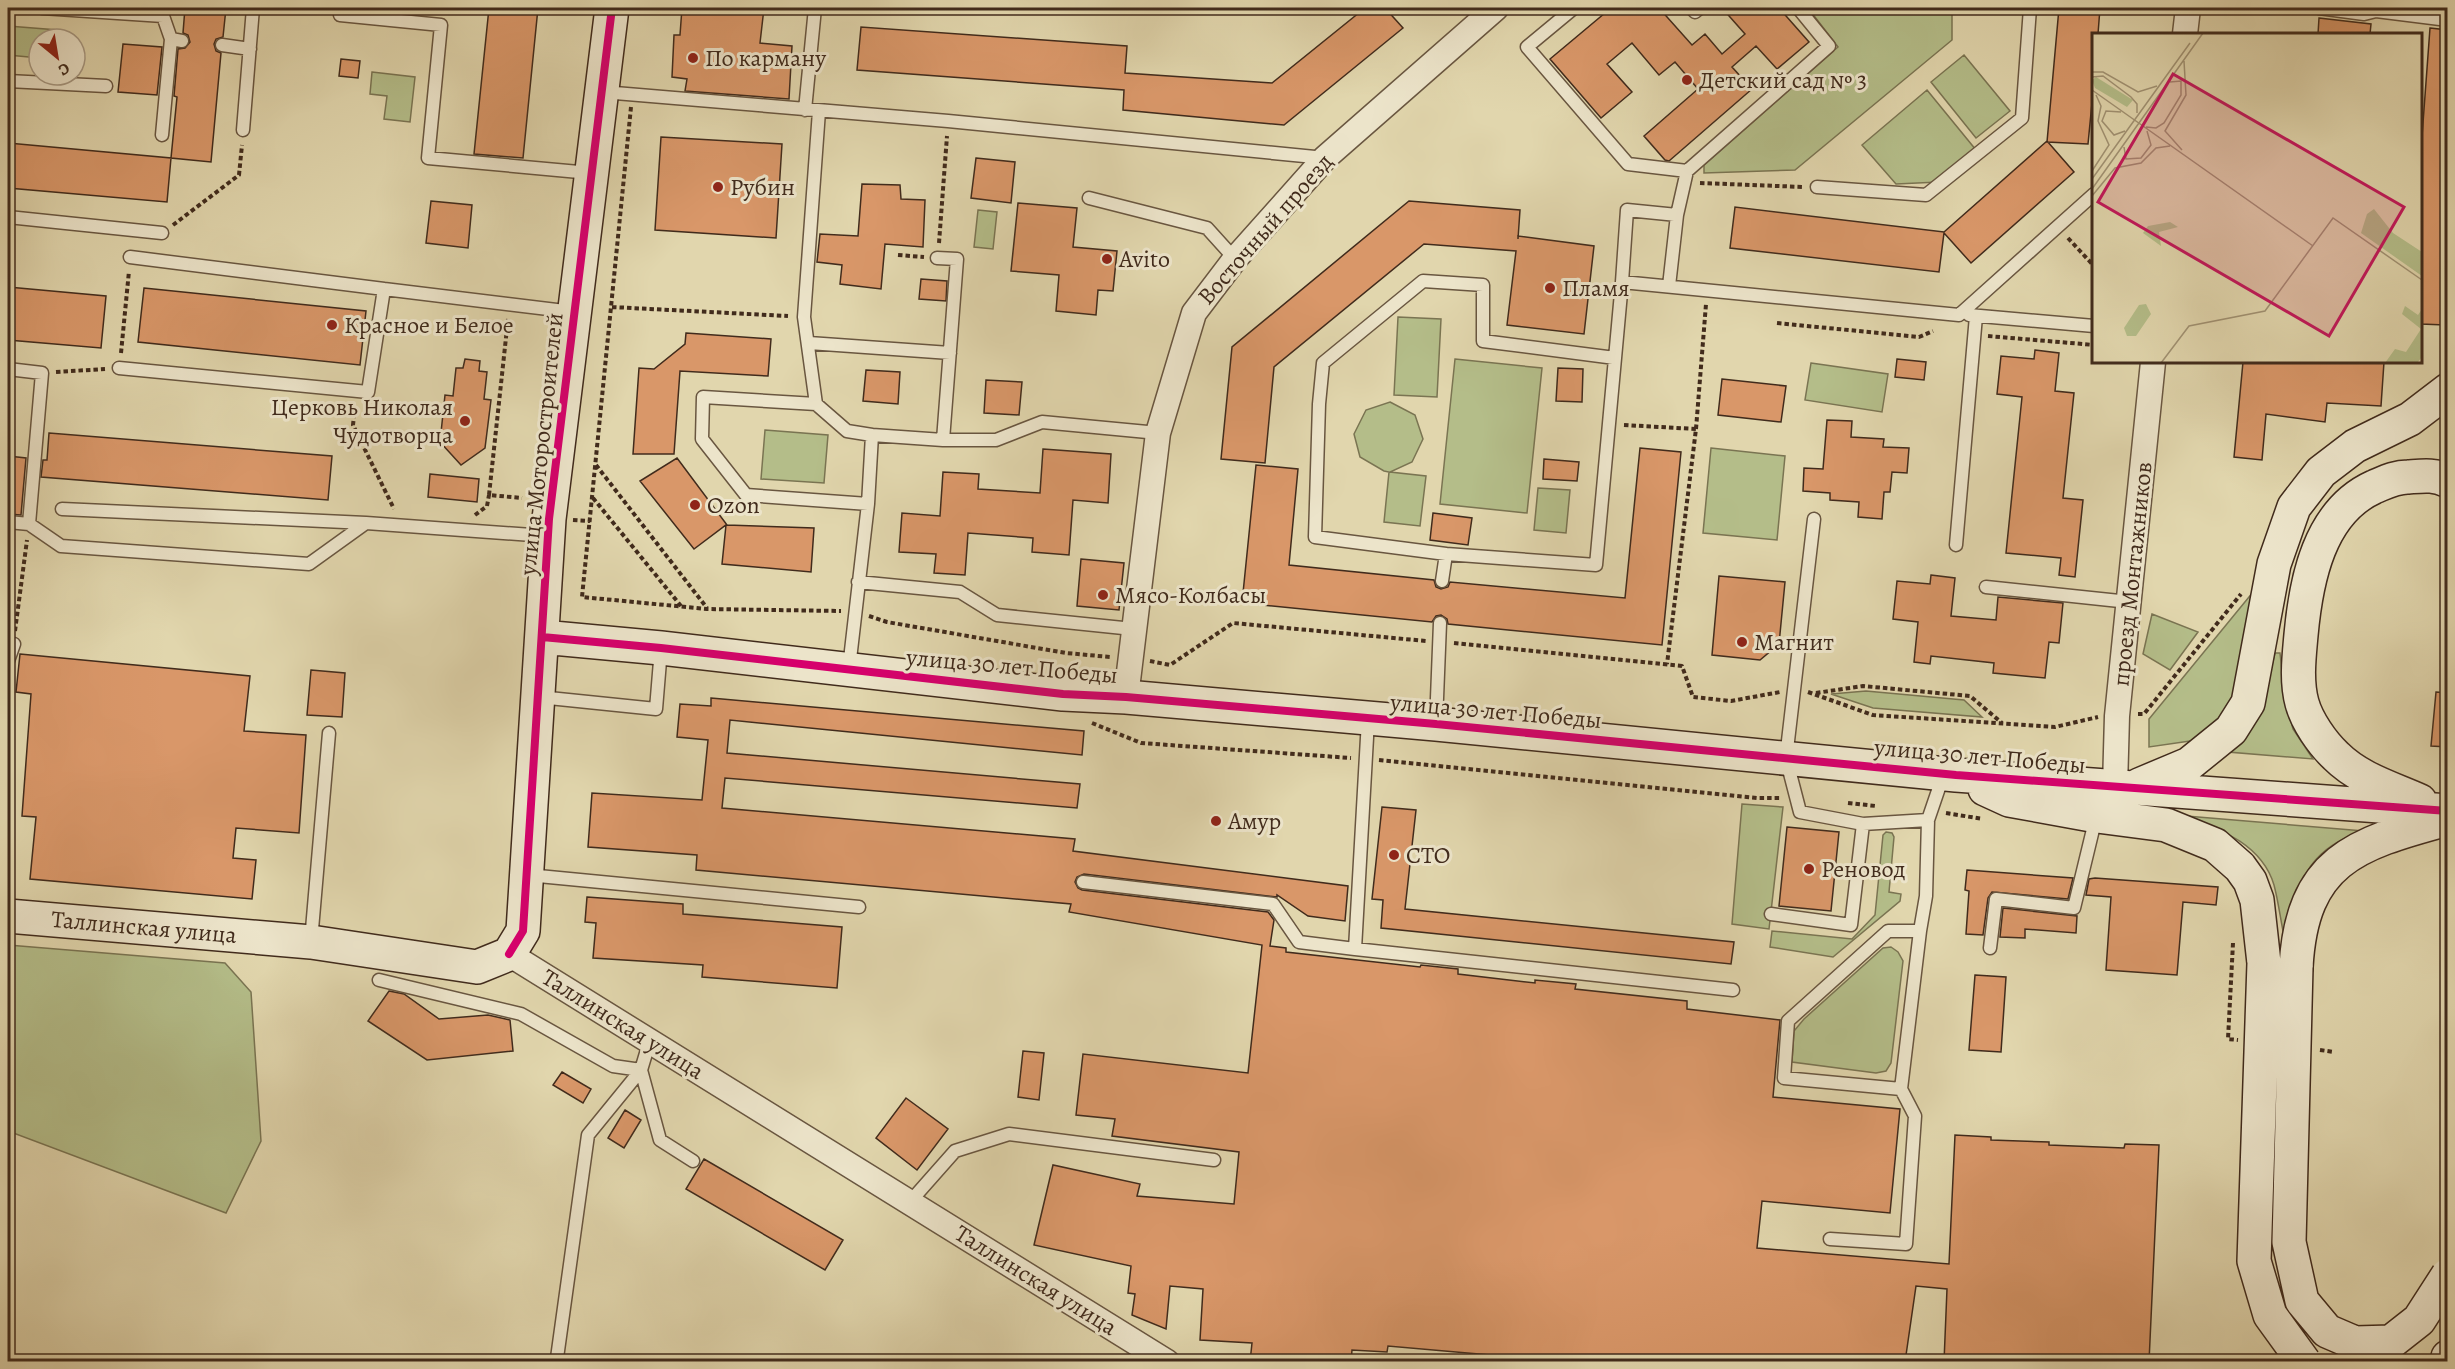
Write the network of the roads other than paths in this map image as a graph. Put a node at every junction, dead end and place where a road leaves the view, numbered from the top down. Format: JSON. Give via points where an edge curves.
{"nodes":[{"id":1,"x":42,"y":8,"type":"edge"},
{"id":2,"x":253,"y":8,"type":"edge"},
{"id":3,"x":612,"y":8,"type":"edge"},
{"id":4,"x":814,"y":8,"type":"edge"},
{"id":5,"x":1496,"y":8,"type":"edge"},
{"id":6,"x":1574,"y":8,"type":"edge"},
{"id":7,"x":1691,"y":8,"type":"edge"},
{"id":8,"x":1700,"y":8,"type":"edge"},
{"id":9,"x":1798,"y":8,"type":"edge"},
{"id":10,"x":2030,"y":8,"type":"edge"},
{"id":11,"x":2188,"y":8,"type":"edge"},
{"id":12,"x":2319,"y":8,"type":"edge"},
{"id":13,"x":340,"y":15,"type":"dead end"},
{"id":14,"x":2448,"y":20,"type":"edge"},
{"id":15,"x":2185,"y":33,"type":"edge"},
{"id":16,"x":222,"y":45,"type":"dead end"},
{"id":17,"x":250,"y":49,"type":"junction"},
{"id":18,"x":8,"y":81,"type":"edge"},
{"id":19,"x":106,"y":86,"type":"dead end"},
{"id":20,"x":617,"y":93,"type":"junction"},
{"id":21,"x":805,"y":110,"type":"junction"},
{"id":22,"x":819,"y":111,"type":"junction"},
{"id":23,"x":243,"y":130,"type":"dead end"},
{"id":24,"x":162,"y":135,"type":"dead end"},
{"id":25,"x":1324,"y":158,"type":"junction"},
{"id":26,"x":590,"y":173,"type":"junction"},
{"id":27,"x":1685,"y":177,"type":"junction"},
{"id":28,"x":1817,"y":187,"type":"road end"},
{"id":29,"x":2092,"y":196,"type":"edge"},
{"id":30,"x":1089,"y":198,"type":"dead end"},
{"id":31,"x":1677,"y":214,"type":"junction"},
{"id":32,"x":8,"y":217,"type":"edge"},
{"id":33,"x":162,"y":233,"type":"dead end"},
{"id":34,"x":130,"y":257,"type":"dead end"},
{"id":35,"x":938,"y":258,"type":"road end"},
{"id":36,"x":1235,"y":259,"type":"junction"},
{"id":37,"x":1622,"y":282,"type":"junction"},
{"id":38,"x":1669,"y":286,"type":"junction"},
{"id":39,"x":384,"y":289,"type":"junction"},
{"id":40,"x":574,"y":312,"type":"junction"},
{"id":41,"x":1959,"y":315,"type":"junction"},
{"id":42,"x":1976,"y":316,"type":"junction"},
{"id":43,"x":2092,"y":326,"type":"edge"},
{"id":44,"x":809,"y":343,"type":"junction"},
{"id":45,"x":950,"y":353,"type":"junction"},
{"id":46,"x":1615,"y":358,"type":"junction"},
{"id":47,"x":2153,"y":363,"type":"edge"},
{"id":48,"x":119,"y":368,"type":"dead end"},
{"id":49,"x":8,"y":369,"type":"edge"},
{"id":50,"x":2448,"y":390,"type":"edge"},
{"id":51,"x":816,"y":404,"type":"junction"},
{"id":52,"x":1158,"y":433,"type":"junction"},
{"id":53,"x":872,"y":435,"type":"junction"},
{"id":54,"x":943,"y":440,"type":"junction"},
{"id":55,"x":2448,"y":482,"type":"edge"},
{"id":56,"x":868,"y":504,"type":"junction"},
{"id":57,"x":62,"y":509,"type":"dead end"},
{"id":58,"x":1814,"y":519,"type":"dead end"},
{"id":59,"x":8,"y":522,"type":"edge"},
{"id":60,"x":366,"y":523,"type":"junction"},
{"id":61,"x":29,"y":524,"type":"junction"},
{"id":62,"x":547,"y":536,"type":"junction"},
{"id":63,"x":1956,"y":545,"type":"dead end"},
{"id":64,"x":1446,"y":554,"type":"junction"},
{"id":65,"x":1442,"y":581,"type":"dead end"},
{"id":66,"x":858,"y":582,"type":"junction"},
{"id":67,"x":1986,"y":587,"type":"dead end"},
{"id":68,"x":2129,"y":602,"type":"junction"},
{"id":69,"x":1440,"y":623,"type":"dead end"},
{"id":70,"x":1133,"y":629,"type":"junction"},
{"id":71,"x":542,"y":637,"type":"junction"},
{"id":72,"x":14,"y":644,"type":"road end"},
{"id":73,"x":661,"y":648,"type":"junction"},
{"id":74,"x":8,"y":661,"type":"edge"},
{"id":75,"x":849,"y":669,"type":"junction"},
{"id":76,"x":538,"y":696,"type":"junction"},
{"id":77,"x":1126,"y":697,"type":"junction"},
{"id":78,"x":1368,"y":719,"type":"junction"},
{"id":79,"x":1436,"y":724,"type":"junction"},
{"id":80,"x":329,"y":733,"type":"dead end"},
{"id":81,"x":1786,"y":758,"type":"junction"},
{"id":82,"x":1950,"y":774,"type":"junction"},
{"id":83,"x":2124,"y":787,"type":"junction"},
{"id":84,"x":2446,"y":814,"type":"edge"},
{"id":85,"x":1930,"y":815,"type":"junction"},
{"id":86,"x":2097,"y":816,"type":"junction"},
{"id":87,"x":1863,"y":824,"type":"junction"},
{"id":88,"x":527,"y":875,"type":"junction"},
{"id":89,"x":1083,"y":882,"type":"dead end"},
{"id":90,"x":860,"y":908,"type":"dead end"},
{"id":91,"x":1771,"y":915,"type":"dead end"},
{"id":92,"x":8,"y":916,"type":"edge"},
{"id":93,"x":1920,"y":931,"type":"junction"},
{"id":94,"x":311,"y":942,"type":"junction"},
{"id":95,"x":1990,"y":948,"type":"dead end"},
{"id":96,"x":1355,"y":949,"type":"junction"},
{"id":97,"x":509,"y":954,"type":"junction"},
{"id":98,"x":379,"y":980,"type":"dead end"},
{"id":99,"x":1733,"y":990,"type":"dead end"},
{"id":100,"x":650,"y":1040,"type":"junction"},
{"id":101,"x":641,"y":1070,"type":"junction"},
{"id":102,"x":1901,"y":1089,"type":"junction"},
{"id":103,"x":1214,"y":1160,"type":"dead end"},
{"id":104,"x":693,"y":1161,"type":"dead end"},
{"id":105,"x":909,"y":1203,"type":"junction"},
{"id":106,"x":1830,"y":1239,"type":"dead end"},
{"id":107,"x":2448,"y":1275,"type":"edge"},
{"id":108,"x":2448,"y":1357,"type":"edge"},
{"id":109,"x":557,"y":1358,"type":"dead end"},
{"id":110,"x":1167,"y":1362,"type":"edge"},
{"id":111,"x":2304,"y":1362,"type":"edge"},
{"id":112,"x":2447,"y":1362,"type":"edge"}],
"edges":[{"from":1,"to":24,"type":"lane","via":[[163,16],[177,40]]},
{"from":2,"to":17,"type":"lane"},
{"from":3,"to":20,"type":"street","name":"улица Моторостроителей"},
{"from":4,"to":21,"type":"lane"},
{"from":5,"to":25,"type":"street","name":"Восточный проезд"},
{"from":6,"to":27,"type":"lane","via":[[1527,47],[1628,164]]},
{"from":7,"to":8,"type":"lane","via":[[1695,12]]},
{"from":9,"to":27,"type":"lane","via":[[1829,46]]},
{"from":10,"to":28,"type":"lane","via":[[2022,118],[1926,195]]},
{"from":11,"to":15,"type":"street"},
{"from":12,"to":14,"type":"lane"},
{"from":13,"to":26,"type":"lane","via":[[441,25],[428,158]]},
{"from":16,"to":17,"type":"lane"},
{"from":17,"to":23,"type":"lane"},
{"from":18,"to":19,"type":"lane"},
{"from":20,"to":21,"type":"lane"},
{"from":20,"to":26,"type":"street","name":"улица Моторостроителей"},
{"from":21,"to":22,"type":"lane"},
{"from":22,"to":25,"type":"lane"},
{"from":22,"to":44,"type":"lane","via":[[804,317]]},
{"from":25,"to":36,"type":"street","name":"Восточный проезд"},
{"from":26,"to":40,"type":"street","name":"улица Моторостроителей"},
{"from":27,"to":31,"type":"lane"},
{"from":29,"to":41,"type":"lane"},
{"from":30,"to":36,"type":"lane","via":[[1207,228]]},
{"from":31,"to":37,"type":"lane","via":[[1627,210]]},
{"from":31,"to":38,"type":"lane"},
{"from":32,"to":33,"type":"lane"},
{"from":34,"to":39,"type":"lane"},
{"from":35,"to":45,"type":"lane","via":[[957,260]]},
{"from":36,"to":52,"type":"street","name":"Восточный проезд","via":[[1194,313]]},
{"from":37,"to":38,"type":"lane"},
{"from":37,"to":46,"type":"lane"},
{"from":38,"to":41,"type":"lane"},
{"from":39,"to":40,"type":"lane"},
{"from":39,"to":48,"type":"lane","via":[[368,392]]},
{"from":40,"to":62,"type":"street","name":"улица Моторостроителей"},
{"from":41,"to":42,"type":"lane"},
{"from":42,"to":43,"type":"lane"},
{"from":42,"to":63,"type":"lane"},
{"from":44,"to":45,"type":"lane"},
{"from":44,"to":51,"type":"lane"},
{"from":45,"to":54,"type":"lane"},
{"from":46,"to":64,"type":"lane","via":[[1596,565]]},
{"from":46,"to":64,"type":"lane","via":[[1483,341],[1483,285],[1424,281],[1323,363],[1315,537]]},
{"from":47,"to":68,"type":"street","name":"проезд Монтажников"},
{"from":49,"to":61,"type":"lane","via":[[42,373]]},
{"from":50,"to":83,"type":"street","via":[[2410,419],[2355,446],[2321,472],[2294,507],[2274,564],[2248,704],[2231,730],[2189,764]]},
{"from":51,"to":53,"type":"lane","via":[[847,431]]},
{"from":51,"to":56,"type":"lane","via":[[703,398],[702,439],[746,495]]},
{"from":52,"to":54,"type":"lane","via":[[1042,422],[996,440]]},
{"from":52,"to":70,"type":"street","name":"Восточный проезд"},
{"from":53,"to":54,"type":"lane"},
{"from":53,"to":56,"type":"lane"},
{"from":55,"to":84,"type":"street","via":[[2437,476],[2395,477],[2358,494],[2334,519],[2317,553],[2304,605],[2298,668],[2302,703],[2317,733],[2336,756],[2361,775]]},
{"from":56,"to":66,"type":"lane"},
{"from":57,"to":60,"type":"lane"},
{"from":58,"to":81,"type":"lane"},
{"from":59,"to":61,"type":"lane"},
{"from":60,"to":61,"type":"lane","via":[[309,564],[61,546]]},
{"from":60,"to":62,"type":"lane"},
{"from":62,"to":71,"type":"street","name":"улица Моторостроителей"},
{"from":64,"to":65,"type":"lane"},
{"from":66,"to":70,"type":"lane","via":[[960,592],[997,615]]},
{"from":66,"to":75,"type":"lane"},
{"from":67,"to":68,"type":"lane"},
{"from":68,"to":83,"type":"street","name":"проезд Монтажников","via":[[2117,717]]},
{"from":69,"to":79,"type":"lane"},
{"from":70,"to":77,"type":"street","name":"Восточный проезд"},
{"from":71,"to":73,"type":"street","name":"улица 30 лет Победы"},
{"from":71,"to":76,"type":"street","name":"улица Моторостроителей"},
{"from":72,"to":74,"type":"lane"},
{"from":73,"to":75,"type":"street","name":"улица 30 лет Победы"},
{"from":73,"to":76,"type":"lane","via":[[656,709]]},
{"from":75,"to":77,"type":"street","name":"улица 30 лет Победы","via":[[1063,694]]},
{"from":76,"to":88,"type":"street","name":"улица Моторостроителей"},
{"from":77,"to":78,"type":"street","name":"улица 30 лет Победы"},
{"from":78,"to":79,"type":"street","name":"улица 30 лет Победы"},
{"from":78,"to":96,"type":"lane"},
{"from":79,"to":81,"type":"street","name":"улица 30 лет Победы"},
{"from":80,"to":94,"type":"lane"},
{"from":81,"to":82,"type":"street","name":"улица 30 лет Победы"},
{"from":81,"to":87,"type":"lane","via":[[1800,812]]},
{"from":82,"to":83,"type":"street","name":"улица 30 лет Победы"},
{"from":82,"to":85,"type":"lane"},
{"from":82,"to":86,"type":"street","via":[[2009,800]]},
{"from":83,"to":84,"type":"street","name":"улица 30 лет Победы"},
{"from":84,"to":107,"type":"street","bridge":true,"via":[[2364,846],[2337,861],[2314,888],[2298,938],[2289,1242],[2302,1301],[2327,1331],[2355,1343],[2391,1342],[2418,1320]]},
{"from":85,"to":87,"type":"lane"},
{"from":85,"to":93,"type":"lane"},
{"from":86,"to":95,"type":"lane","via":[[2074,908],[1996,899]]},
{"from":86,"to":111,"type":"street","bridge":true,"via":[[2166,825],[2215,845],[2240,867],[2257,900],[2264,963],[2254,1261],[2270,1315]]},
{"from":87,"to":91,"type":"lane","via":[[1851,925]]},
{"from":88,"to":90,"type":"lane"},
{"from":88,"to":97,"type":"street","name":"улица Моторостроителей","via":[[523,931]]},
{"from":89,"to":96,"type":"lane","via":[[1273,904],[1299,942]]},
{"from":92,"to":94,"type":"street","name":"Таллинская улица"},
{"from":93,"to":102,"type":"lane"},
{"from":93,"to":102,"type":"lane","via":[[1888,931],[1788,1021],[1784,1078]]},
{"from":94,"to":97,"type":"street","name":"Таллинская улица","via":[[477,967]]},
{"from":96,"to":99,"type":"lane"},
{"from":97,"to":100,"type":"street","name":"Таллинская улица"},
{"from":98,"to":101,"type":"lane","via":[[521,1014],[613,1066]]},
{"from":100,"to":101,"type":"lane"},
{"from":100,"to":105,"type":"street","name":"Таллинская улица"},
{"from":101,"to":104,"type":"lane","via":[[660,1140]]},
{"from":101,"to":109,"type":"lane","via":[[588,1135]]},
{"from":102,"to":106,"type":"lane","via":[[1915,1116],[1906,1244]]},
{"from":103,"to":105,"type":"lane","via":[[1009,1134],[955,1150]]},
{"from":105,"to":110,"type":"street","name":"Таллинская улица"},
{"from":108,"to":112,"type":"street"}]}
